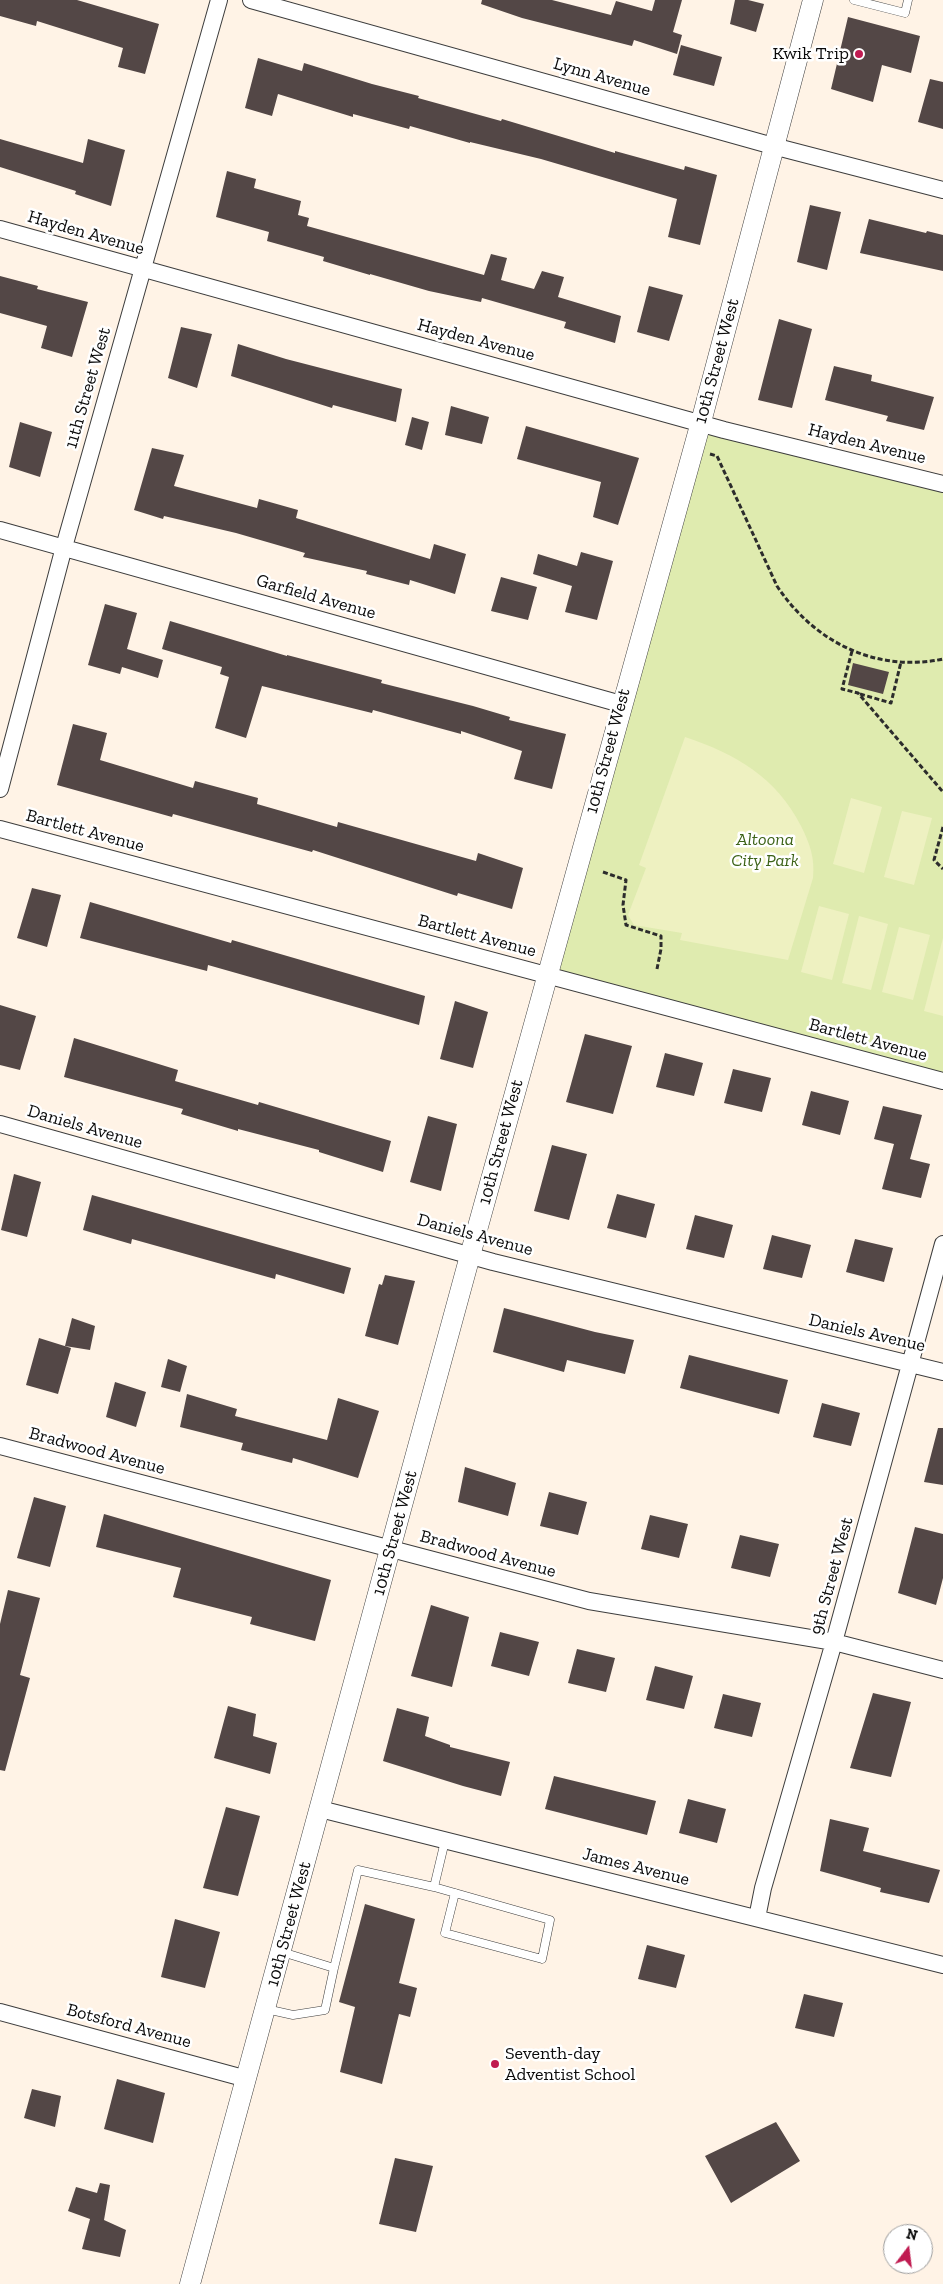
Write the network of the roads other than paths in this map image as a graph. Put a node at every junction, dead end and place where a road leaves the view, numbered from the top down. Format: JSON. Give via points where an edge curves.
{"nodes":[{"id":1,"x":219,"y":0,"type":"edge"},
{"id":2,"x":251,"y":0,"type":"edge"},
{"id":3,"x":814,"y":0,"type":"edge"},
{"id":4,"x":855,"y":0,"type":"edge"},
{"id":5,"x":908,"y":0,"type":"edge"},
{"id":6,"x":883,"y":3,"type":"edge"},
{"id":7,"x":773,"y":146,"type":"junction"},
{"id":8,"x":943,"y":190,"type":"edge"},
{"id":9,"x":0,"y":229,"type":"edge"},
{"id":10,"x":142,"y":270,"type":"junction"},
{"id":11,"x":701,"y":422,"type":"junction"},
{"id":12,"x":943,"y":484,"type":"edge"},
{"id":13,"x":0,"y":530,"type":"edge"},
{"id":14,"x":64,"y":547,"type":"junction"},
{"id":15,"x":621,"y":704,"type":"junction"},
{"id":16,"x":0,"y":789,"type":"edge"},
{"id":17,"x":0,"y":828,"type":"edge"},
{"id":18,"x":547,"y":975,"type":"junction"},
{"id":19,"x":943,"y":1081,"type":"edge"},
{"id":20,"x":0,"y":1124,"type":"edge"},
{"id":21,"x":943,"y":1244,"type":"edge"},
{"id":22,"x":470,"y":1255,"type":"junction"},
{"id":23,"x":911,"y":1364,"type":"junction"},
{"id":24,"x":943,"y":1372,"type":"edge"},
{"id":25,"x":0,"y":1446,"type":"edge"},
{"id":26,"x":390,"y":1550,"type":"junction"},
{"id":27,"x":834,"y":1642,"type":"junction"},
{"id":28,"x":943,"y":1670,"type":"edge"},
{"id":29,"x":320,"y":1809,"type":"junction"},
{"id":30,"x":445,"y":1840,"type":"junction"},
{"id":31,"x":434,"y":1887,"type":"junction"},
{"id":32,"x":455,"y":1893,"type":"junction"},
{"id":33,"x":757,"y":1918,"type":"junction"},
{"id":34,"x":282,"y":1952,"type":"junction"},
{"id":35,"x":943,"y":1965,"type":"edge"},
{"id":36,"x":334,"y":1968,"type":"junction"},
{"id":37,"x":266,"y":2009,"type":"junction"},
{"id":38,"x":0,"y":2012,"type":"edge"},
{"id":39,"x":247,"y":2079,"type":"junction"},
{"id":40,"x":190,"y":2284,"type":"edge"}],
"edges":[{"from":1,"to":10,"type":"street","name":"11th Street West"},
{"from":2,"to":7,"type":"street","name":"Lynn Avenue"},
{"from":3,"to":7,"type":"street","name":"10th Street West"},
{"from":4,"to":6,"type":"lane"},
{"from":5,"to":6,"type":"lane","via":[[905,13]]},
{"from":7,"to":8,"type":"street","name":"Lynn Avenue"},
{"from":7,"to":11,"type":"street","name":"10th Street West"},
{"from":9,"to":10,"type":"street","name":"Hayden Avenue"},
{"from":10,"to":11,"type":"street","name":"Hayden Avenue"},
{"from":10,"to":14,"type":"street","name":"11th Street West"},
{"from":11,"to":12,"type":"street","name":"Hayden Avenue"},
{"from":11,"to":15,"type":"street","name":"10th Street West"},
{"from":13,"to":14,"type":"street","name":"Garfield Avenue"},
{"from":14,"to":15,"type":"street","name":"Garfield Avenue"},
{"from":14,"to":16,"type":"street","name":"11th Street West"},
{"from":15,"to":18,"type":"street","name":"10th Street West"},
{"from":17,"to":18,"type":"street","name":"Bartlett Avenue"},
{"from":18,"to":19,"type":"street","name":"Bartlett Avenue"},
{"from":18,"to":22,"type":"street","name":"10th Street West"},
{"from":20,"to":22,"type":"street","name":"Daniels Avenue"},
{"from":21,"to":23,"type":"street","name":"9th Street West"},
{"from":22,"to":23,"type":"street","name":"Daniels Avenue"},
{"from":22,"to":26,"type":"street","name":"10th Street West"},
{"from":23,"to":24,"type":"street","name":"Daniels Avenue"},
{"from":23,"to":27,"type":"street","name":"9th Street West"},
{"from":25,"to":26,"type":"street","name":"Bradwood Avenue"},
{"from":26,"to":27,"type":"street","name":"Bradwood Avenue","via":[[589,1601]]},
{"from":26,"to":29,"type":"street","name":"10th Street West"},
{"from":27,"to":28,"type":"street","name":"Bradwood Avenue"},
{"from":27,"to":33,"type":"street","name":"9th Street West"},
{"from":29,"to":30,"type":"street","name":"James Avenue"},
{"from":29,"to":34,"type":"street","name":"10th Street West"},
{"from":30,"to":31,"type":"lane"},
{"from":30,"to":33,"type":"street","name":"James Avenue"},
{"from":31,"to":32,"type":"lane"},
{"from":31,"to":36,"type":"lane","via":[[358,1870]]},
{"from":32,"to":32,"type":"lane","via":[[550,1920],[542,1958],[445,1933]]},
{"from":33,"to":35,"type":"street","name":"James Avenue"},
{"from":34,"to":36,"type":"lane"},
{"from":34,"to":37,"type":"street","name":"10th Street West"},
{"from":36,"to":37,"type":"lane","via":[[325,2010],[293,2015]]},
{"from":37,"to":39,"type":"street","name":"10th Street West"},
{"from":38,"to":39,"type":"street","name":"Botsford Avenue"},
{"from":39,"to":40,"type":"street","name":"10th Street West"}]}
